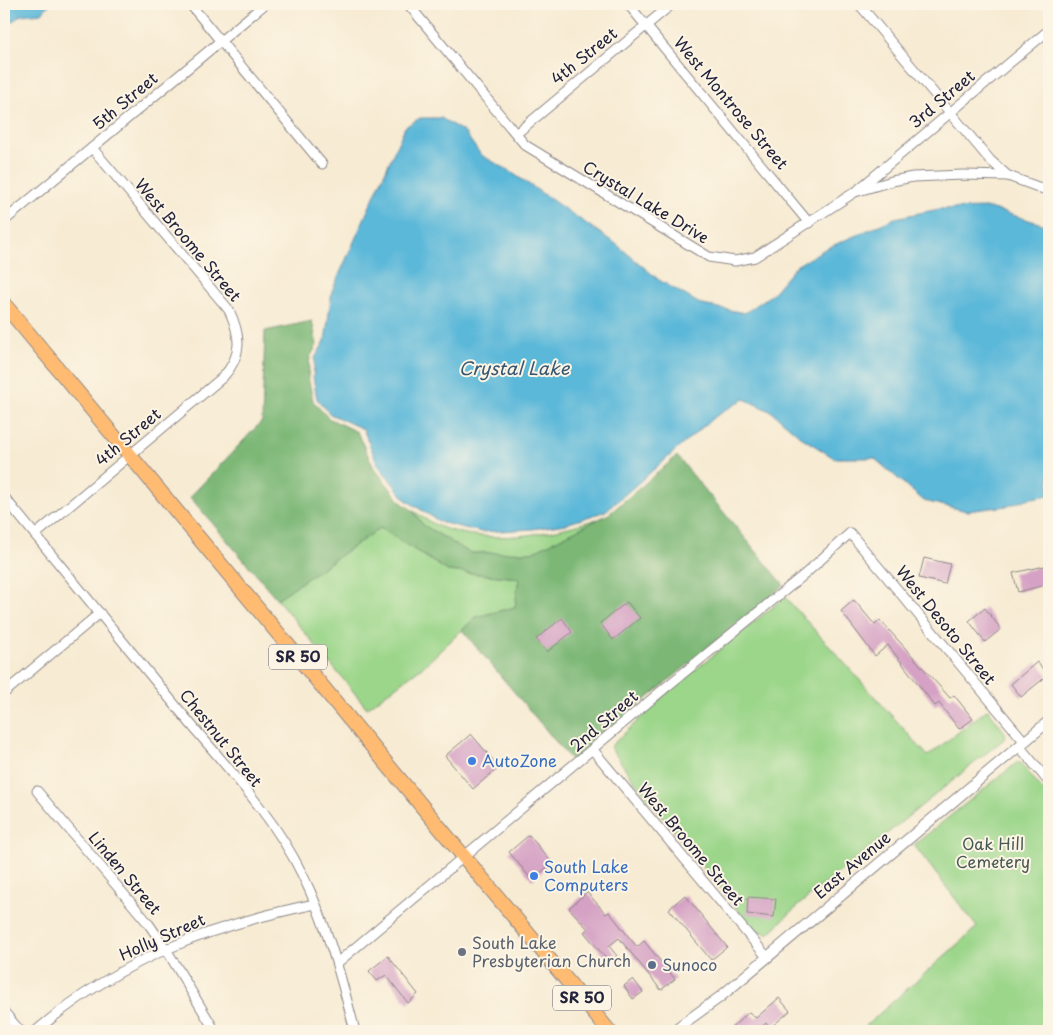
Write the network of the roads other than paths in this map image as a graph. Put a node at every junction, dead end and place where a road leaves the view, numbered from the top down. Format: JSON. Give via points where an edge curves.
{"nodes":[{"id":1,"x":190,"y":4,"type":"edge"},
{"id":2,"x":265,"y":4,"type":"edge"},
{"id":3,"x":408,"y":4,"type":"edge"},
{"id":4,"x":628,"y":4,"type":"edge"},
{"id":5,"x":672,"y":4,"type":"edge"},
{"id":6,"x":859,"y":4,"type":"edge"},
{"id":7,"x":646,"y":25,"type":"junction"},
{"id":8,"x":1049,"y":30,"type":"edge"},
{"id":9,"x":221,"y":40,"type":"junction"},
{"id":10,"x":949,"y":112,"type":"junction"},
{"id":11,"x":516,"y":133,"type":"junction"},
{"id":12,"x":92,"y":148,"type":"junction"},
{"id":13,"x":322,"y":164,"type":"dead end"},
{"id":14,"x":1008,"y":176,"type":"junction"},
{"id":15,"x":1049,"y":191,"type":"edge"},
{"id":16,"x":855,"y":192,"type":"junction"},
{"id":17,"x":4,"y":221,"type":"edge"},
{"id":18,"x":809,"y":223,"type":"junction"},
{"id":19,"x":4,"y":304,"type":"edge"},
{"id":20,"x":236,"y":359,"type":"joint"},
{"id":21,"x":130,"y":455,"type":"junction"},
{"id":22,"x":4,"y":499,"type":"edge"},
{"id":23,"x":36,"y":535,"type":"junction"},
{"id":24,"x":844,"y":539,"type":"joint"},
{"id":25,"x":100,"y":614,"type":"junction"},
{"id":26,"x":4,"y":693,"type":"edge"},
{"id":27,"x":1049,"y":721,"type":"edge"},
{"id":28,"x":1022,"y":744,"type":"junction"},
{"id":29,"x":593,"y":750,"type":"junction"},
{"id":30,"x":1049,"y":782,"type":"edge"},
{"id":31,"x":37,"y":791,"type":"dead end"},
{"id":32,"x":464,"y":856,"type":"junction"},
{"id":33,"x":315,"y":904,"type":"junction"},
{"id":34,"x":166,"y":948,"type":"junction"},
{"id":35,"x":767,"y":957,"type":"junction"},
{"id":36,"x":338,"y":963,"type":"junction"},
{"id":37,"x":4,"y":1012,"type":"edge"},
{"id":38,"x":20,"y":1031,"type":"edge"},
{"id":39,"x":36,"y":1031,"type":"edge"},
{"id":40,"x":215,"y":1031,"type":"edge"},
{"id":41,"x":354,"y":1031,"type":"edge"},
{"id":42,"x":609,"y":1031,"type":"edge"},
{"id":43,"x":673,"y":1031,"type":"edge"}],
"edges":[{"from":1,"to":9,"type":"street"},
{"from":2,"to":9,"type":"street","name":"5th Street"},
{"from":3,"to":11,"type":"street"},
{"from":4,"to":7,"type":"street","name":"West Montrose Street"},
{"from":5,"to":7,"type":"street","name":"4th Street"},
{"from":6,"to":10,"type":"street"},
{"from":7,"to":11,"type":"street","name":"4th Street"},
{"from":7,"to":18,"type":"street","name":"West Montrose Street"},
{"from":8,"to":10,"type":"street","name":"3rd Street"},
{"from":9,"to":12,"type":"street","name":"5th Street"},
{"from":9,"to":13,"type":"street"},
{"from":10,"to":14,"type":"street"},
{"from":10,"to":16,"type":"street","name":"3rd Street"},
{"from":11,"to":18,"type":"street","name":"Crystal Lake Drive","via":[[525,145],[567,172],[709,257],[735,261],[755,257]]},
{"from":12,"to":17,"type":"street","name":"5th Street"},
{"from":12,"to":20,"type":"street","name":"West Broome Street","via":[[229,310],[239,340]]},
{"from":14,"to":15,"type":"street","name":"Crystal Lake Drive"},
{"from":14,"to":16,"type":"street","name":"Crystal Lake Drive","via":[[913,177]]},
{"from":16,"to":18,"type":"street","name":"Crystal Lake Drive"},
{"from":19,"to":21,"type":"highway","number":"SR 50"},
{"from":20,"to":21,"type":"street","name":"4th Street","via":[[223,377]]},
{"from":21,"to":23,"type":"street","name":"4th Street"},
{"from":21,"to":32,"type":"highway","number":"SR 50"},
{"from":22,"to":23,"type":"street","name":"Chestnut Street"},
{"from":23,"to":25,"type":"street","name":"Chestnut Street"},
{"from":24,"to":28,"type":"street","name":"West Desoto Street","via":[[850,533]]},
{"from":24,"to":29,"type":"street","name":"2nd Street"},
{"from":25,"to":26,"type":"street"},
{"from":25,"to":33,"type":"street","name":"Chestnut Street","via":[[267,818],[288,850]]},
{"from":27,"to":28,"type":"street","name":"East Avenue"},
{"from":28,"to":30,"type":"street"},
{"from":28,"to":35,"type":"street","name":"East Avenue"},
{"from":29,"to":32,"type":"street","name":"2nd Street"},
{"from":29,"to":35,"type":"street","name":"West Broome Street"},
{"from":31,"to":34,"type":"street","name":"Linden Street"},
{"from":32,"to":36,"type":"street","name":"2nd Street"},
{"from":32,"to":42,"type":"highway","number":"SR 50"},
{"from":33,"to":34,"type":"street","name":"Holly Street","via":[[251,918]]},
{"from":33,"to":36,"type":"street","name":"Chestnut Street"},
{"from":34,"to":39,"type":"street","name":"Holly Street","via":[[94,987]]},
{"from":34,"to":40,"type":"street","name":"Linden Street"},
{"from":35,"to":43,"type":"street","name":"East Avenue"},
{"from":36,"to":41,"type":"street","name":"Chestnut Street"},
{"from":37,"to":38,"type":"street"}]}
